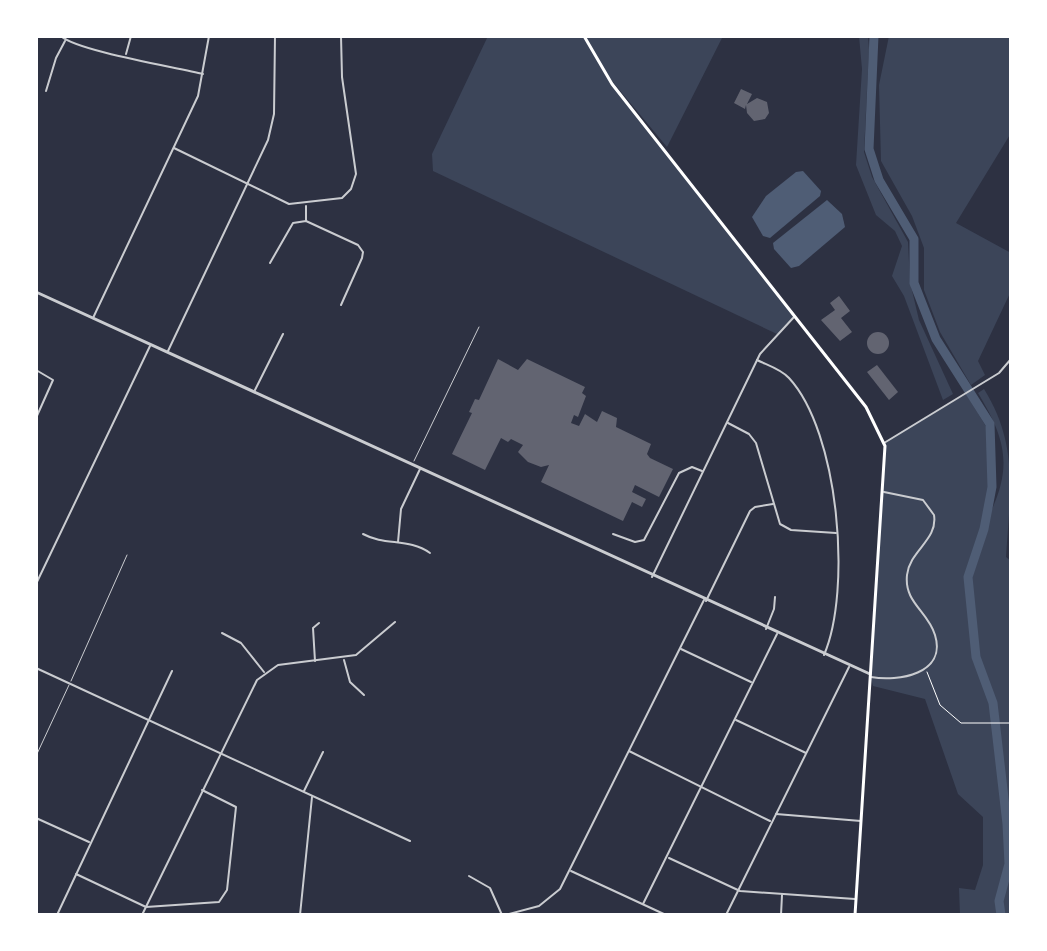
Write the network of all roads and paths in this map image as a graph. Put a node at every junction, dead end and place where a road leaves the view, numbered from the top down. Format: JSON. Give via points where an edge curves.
{"nodes":[{"id":1,"x":61,"y":36,"type":"edge"},
{"id":2,"x":131,"y":36,"type":"edge"},
{"id":3,"x":209,"y":36,"type":"edge"},
{"id":4,"x":275,"y":36,"type":"edge"},
{"id":5,"x":341,"y":36,"type":"edge"},
{"id":6,"x":584,"y":36,"type":"edge"},
{"id":7,"x":65,"y":40,"type":"junction"},
{"id":8,"x":126,"y":55,"type":"junction"},
{"id":9,"x":204,"y":74,"type":"junction"},
{"id":10,"x":46,"y":91,"type":"dead end"},
{"id":11,"x":174,"y":148,"type":"junction"},
{"id":12,"x":249,"y":184,"type":"junction"},
{"id":13,"x":306,"y":205,"type":"junction"},
{"id":14,"x":306,"y":221,"type":"junction"},
{"id":15,"x":270,"y":263,"type":"dead end"},
{"id":16,"x":36,"y":292,"type":"edge"},
{"id":17,"x":341,"y":305,"type":"dead end"},
{"id":18,"x":795,"y":316,"type":"junction"},
{"id":19,"x":93,"y":318,"type":"junction"},
{"id":20,"x":479,"y":327,"type":"dead end"},
{"id":21,"x":283,"y":334,"type":"dead end"},
{"id":22,"x":150,"y":345,"type":"junction"},
{"id":23,"x":168,"y":353,"type":"junction"},
{"id":24,"x":1011,"y":359,"type":"edge"},
{"id":25,"x":757,"y":360,"type":"junction"},
{"id":26,"x":36,"y":370,"type":"edge"},
{"id":27,"x":254,"y":392,"type":"junction"},
{"id":28,"x":36,"y":418,"type":"edge"},
{"id":29,"x":727,"y":423,"type":"junction"},
{"id":30,"x":884,"y":443,"type":"junction"},
{"id":31,"x":412,"y":465,"type":"junction"},
{"id":32,"x":420,"y":469,"type":"junction"},
{"id":33,"x":703,"y":472,"type":"junction"},
{"id":34,"x":884,"y":492,"type":"junction"},
{"id":35,"x":774,"y":504,"type":"junction"},
{"id":36,"x":838,"y":533,"type":"junction"},
{"id":37,"x":363,"y":534,"type":"dead end"},
{"id":38,"x":613,"y":534,"type":"dead end"},
{"id":39,"x":398,"y":542,"type":"junction"},
{"id":40,"x":430,"y":553,"type":"dead end"},
{"id":41,"x":127,"y":555,"type":"dead end"},
{"id":42,"x":652,"y":577,"type":"junction"},
{"id":43,"x":36,"y":584,"type":"edge"},
{"id":44,"x":775,"y":597,"type":"dead end"},
{"id":45,"x":705,"y":601,"type":"junction"},
{"id":46,"x":395,"y":622,"type":"dead end"},
{"id":47,"x":319,"y":623,"type":"dead end"},
{"id":48,"x":766,"y":629,"type":"junction"},
{"id":49,"x":222,"y":633,"type":"dead end"},
{"id":50,"x":777,"y":634,"type":"junction"},
{"id":51,"x":679,"y":649,"type":"junction"},
{"id":52,"x":824,"y":655,"type":"junction"},
{"id":53,"x":343,"y":659,"type":"junction"},
{"id":54,"x":315,"y":662,"type":"junction"},
{"id":55,"x":849,"y":667,"type":"junction"},
{"id":56,"x":36,"y":668,"type":"edge"},
{"id":57,"x":172,"y":671,"type":"dead end"},
{"id":58,"x":926,"y":672,"type":"dead end"},
{"id":59,"x":265,"y":673,"type":"junction"},
{"id":60,"x":870,"y":675,"type":"junction"},
{"id":61,"x":753,"y":683,"type":"junction"},
{"id":62,"x":70,"y":684,"type":"junction"},
{"id":63,"x":364,"y":695,"type":"dead end"},
{"id":64,"x":735,"y":719,"type":"junction"},
{"id":65,"x":149,"y":721,"type":"junction"},
{"id":66,"x":1010,"y":723,"type":"edge"},
{"id":67,"x":628,"y":751,"type":"junction"},
{"id":68,"x":323,"y":752,"type":"dead end"},
{"id":69,"x":219,"y":753,"type":"junction"},
{"id":70,"x":806,"y":753,"type":"junction"},
{"id":71,"x":36,"y":756,"type":"edge"},
{"id":72,"x":702,"y":787,"type":"junction"},
{"id":73,"x":201,"y":789,"type":"junction"},
{"id":74,"x":303,"y":792,"type":"junction"},
{"id":75,"x":312,"y":796,"type":"junction"},
{"id":76,"x":776,"y":814,"type":"junction"},
{"id":77,"x":36,"y":818,"type":"edge"},
{"id":78,"x":862,"y":821,"type":"junction"},
{"id":79,"x":772,"y":822,"type":"junction"},
{"id":80,"x":410,"y":841,"type":"dead end"},
{"id":81,"x":91,"y":843,"type":"junction"},
{"id":82,"x":667,"y":857,"type":"junction"},
{"id":83,"x":570,"y":870,"type":"junction"},
{"id":84,"x":76,"y":874,"type":"junction"},
{"id":85,"x":469,"y":876,"type":"dead end"},
{"id":86,"x":738,"y":890,"type":"junction"},
{"id":87,"x":782,"y":894,"type":"junction"},
{"id":88,"x":856,"y":899,"type":"junction"},
{"id":89,"x":643,"y":904,"type":"junction"},
{"id":90,"x":146,"y":907,"type":"junction"},
{"id":91,"x":57,"y":915,"type":"edge"},
{"id":92,"x":142,"y":915,"type":"edge"},
{"id":93,"x":300,"y":915,"type":"edge"},
{"id":94,"x":504,"y":915,"type":"edge"},
{"id":95,"x":666,"y":915,"type":"edge"},
{"id":96,"x":726,"y":915,"type":"edge"},
{"id":97,"x":781,"y":915,"type":"edge"},
{"id":98,"x":855,"y":915,"type":"edge"}],
"edges":[{"from":1,"to":7,"type":"street"},
{"from":2,"to":8,"type":"street"},
{"from":3,"to":9,"type":"street"},
{"from":4,"to":12,"type":"street","via":[[273,120]]},
{"from":5,"to":13,"type":"street","via":[[356,178],[342,198]]},
{"from":6,"to":18,"type":"main road","via":[[612,84]]},
{"from":7,"to":8,"type":"street","via":[[83,49]]},
{"from":7,"to":10,"type":"street"},
{"from":8,"to":9,"type":"street"},
{"from":9,"to":11,"type":"street"},
{"from":11,"to":12,"type":"street"},
{"from":11,"to":19,"type":"street"},
{"from":12,"to":13,"type":"street","via":[[289,204]]},
{"from":12,"to":23,"type":"street"},
{"from":13,"to":14,"type":"street"},
{"from":14,"to":15,"type":"street","via":[[293,223]]},
{"from":14,"to":17,"type":"street","via":[[363,252]]},
{"from":16,"to":19,"type":"street"},
{"from":18,"to":25,"type":"street"},
{"from":18,"to":30,"type":"main road","via":[[866,407]]},
{"from":19,"to":22,"type":"street"},
{"from":20,"to":31,"type":"lane"},
{"from":21,"to":27,"type":"street"},
{"from":22,"to":23,"type":"street"},
{"from":22,"to":43,"type":"street"},
{"from":23,"to":27,"type":"street"},
{"from":24,"to":30,"type":"street","via":[[972,391]]},
{"from":25,"to":29,"type":"street"},
{"from":25,"to":36,"type":"street","via":[[787,376],[810,415],[831,477]]},
{"from":26,"to":28,"type":"street","via":[[51,377],[52,385]]},
{"from":27,"to":31,"type":"street"},
{"from":29,"to":33,"type":"street"},
{"from":29,"to":35,"type":"street","via":[[756,443]]},
{"from":30,"to":34,"type":"main road"},
{"from":31,"to":32,"type":"street"},
{"from":32,"to":39,"type":"street","via":[[401,509]]},
{"from":32,"to":42,"type":"street"},
{"from":33,"to":38,"type":"street","via":[[692,467],[679,473],[644,540]]},
{"from":33,"to":42,"type":"street"},
{"from":34,"to":60,"type":"main road"},
{"from":34,"to":60,"type":"street","via":[[923,500],[934,515],[932,535],[913,557],[907,579],[909,596],[934,631],[936,644],[930,663],[919,673],[896,679]]},
{"from":35,"to":36,"type":"street","via":[[787,529]]},
{"from":35,"to":45,"type":"street","via":[[750,511]]},
{"from":36,"to":52,"type":"street","via":[[832,634]]},
{"from":37,"to":39,"type":"street"},
{"from":39,"to":40,"type":"street"},
{"from":41,"to":62,"type":"lane"},
{"from":42,"to":45,"type":"street"},
{"from":44,"to":48,"type":"street"},
{"from":45,"to":48,"type":"street"},
{"from":45,"to":51,"type":"street"},
{"from":46,"to":53,"type":"street","via":[[372,645]]},
{"from":47,"to":54,"type":"street","via":[[313,628]]},
{"from":48,"to":50,"type":"street"},
{"from":49,"to":59,"type":"street","via":[[241,643]]},
{"from":50,"to":52,"type":"street"},
{"from":50,"to":61,"type":"street"},
{"from":51,"to":61,"type":"street"},
{"from":51,"to":67,"type":"street"},
{"from":52,"to":55,"type":"street"},
{"from":53,"to":54,"type":"street"},
{"from":53,"to":63,"type":"street","via":[[350,682]]},
{"from":54,"to":59,"type":"street","via":[[278,665]]},
{"from":55,"to":60,"type":"street"},
{"from":55,"to":70,"type":"street"},
{"from":56,"to":62,"type":"street"},
{"from":57,"to":65,"type":"street"},
{"from":58,"to":66,"type":"path","via":[[945,712],[961,723]]},
{"from":59,"to":69,"type":"street","via":[[253,684]]},
{"from":60,"to":78,"type":"main road"},
{"from":61,"to":64,"type":"street"},
{"from":62,"to":65,"type":"street"},
{"from":62,"to":71,"type":"lane"},
{"from":64,"to":70,"type":"street"},
{"from":64,"to":72,"type":"street"},
{"from":65,"to":69,"type":"street"},
{"from":65,"to":81,"type":"street"},
{"from":67,"to":72,"type":"street"},
{"from":67,"to":83,"type":"street"},
{"from":68,"to":74,"type":"street"},
{"from":69,"to":73,"type":"street"},
{"from":69,"to":74,"type":"street"},
{"from":70,"to":76,"type":"street"},
{"from":72,"to":79,"type":"street"},
{"from":72,"to":82,"type":"street"},
{"from":73,"to":90,"type":"street"},
{"from":73,"to":90,"type":"street","via":[[236,807],[226,894],[209,905]]},
{"from":74,"to":75,"type":"street"},
{"from":75,"to":80,"type":"street"},
{"from":75,"to":93,"type":"street"},
{"from":76,"to":78,"type":"street"},
{"from":76,"to":79,"type":"street"},
{"from":77,"to":81,"type":"street"},
{"from":78,"to":88,"type":"main road"},
{"from":79,"to":86,"type":"street"},
{"from":81,"to":84,"type":"street"},
{"from":82,"to":86,"type":"street"},
{"from":82,"to":89,"type":"street"},
{"from":83,"to":89,"type":"street"},
{"from":83,"to":94,"type":"street","via":[[546,902]]},
{"from":84,"to":90,"type":"street"},
{"from":84,"to":91,"type":"street"},
{"from":85,"to":94,"type":"street","via":[[490,888]]},
{"from":86,"to":87,"type":"street"},
{"from":86,"to":96,"type":"street"},
{"from":87,"to":88,"type":"street"},
{"from":87,"to":97,"type":"street"},
{"from":88,"to":98,"type":"main road"},
{"from":89,"to":95,"type":"street"},
{"from":90,"to":92,"type":"street"}]}
